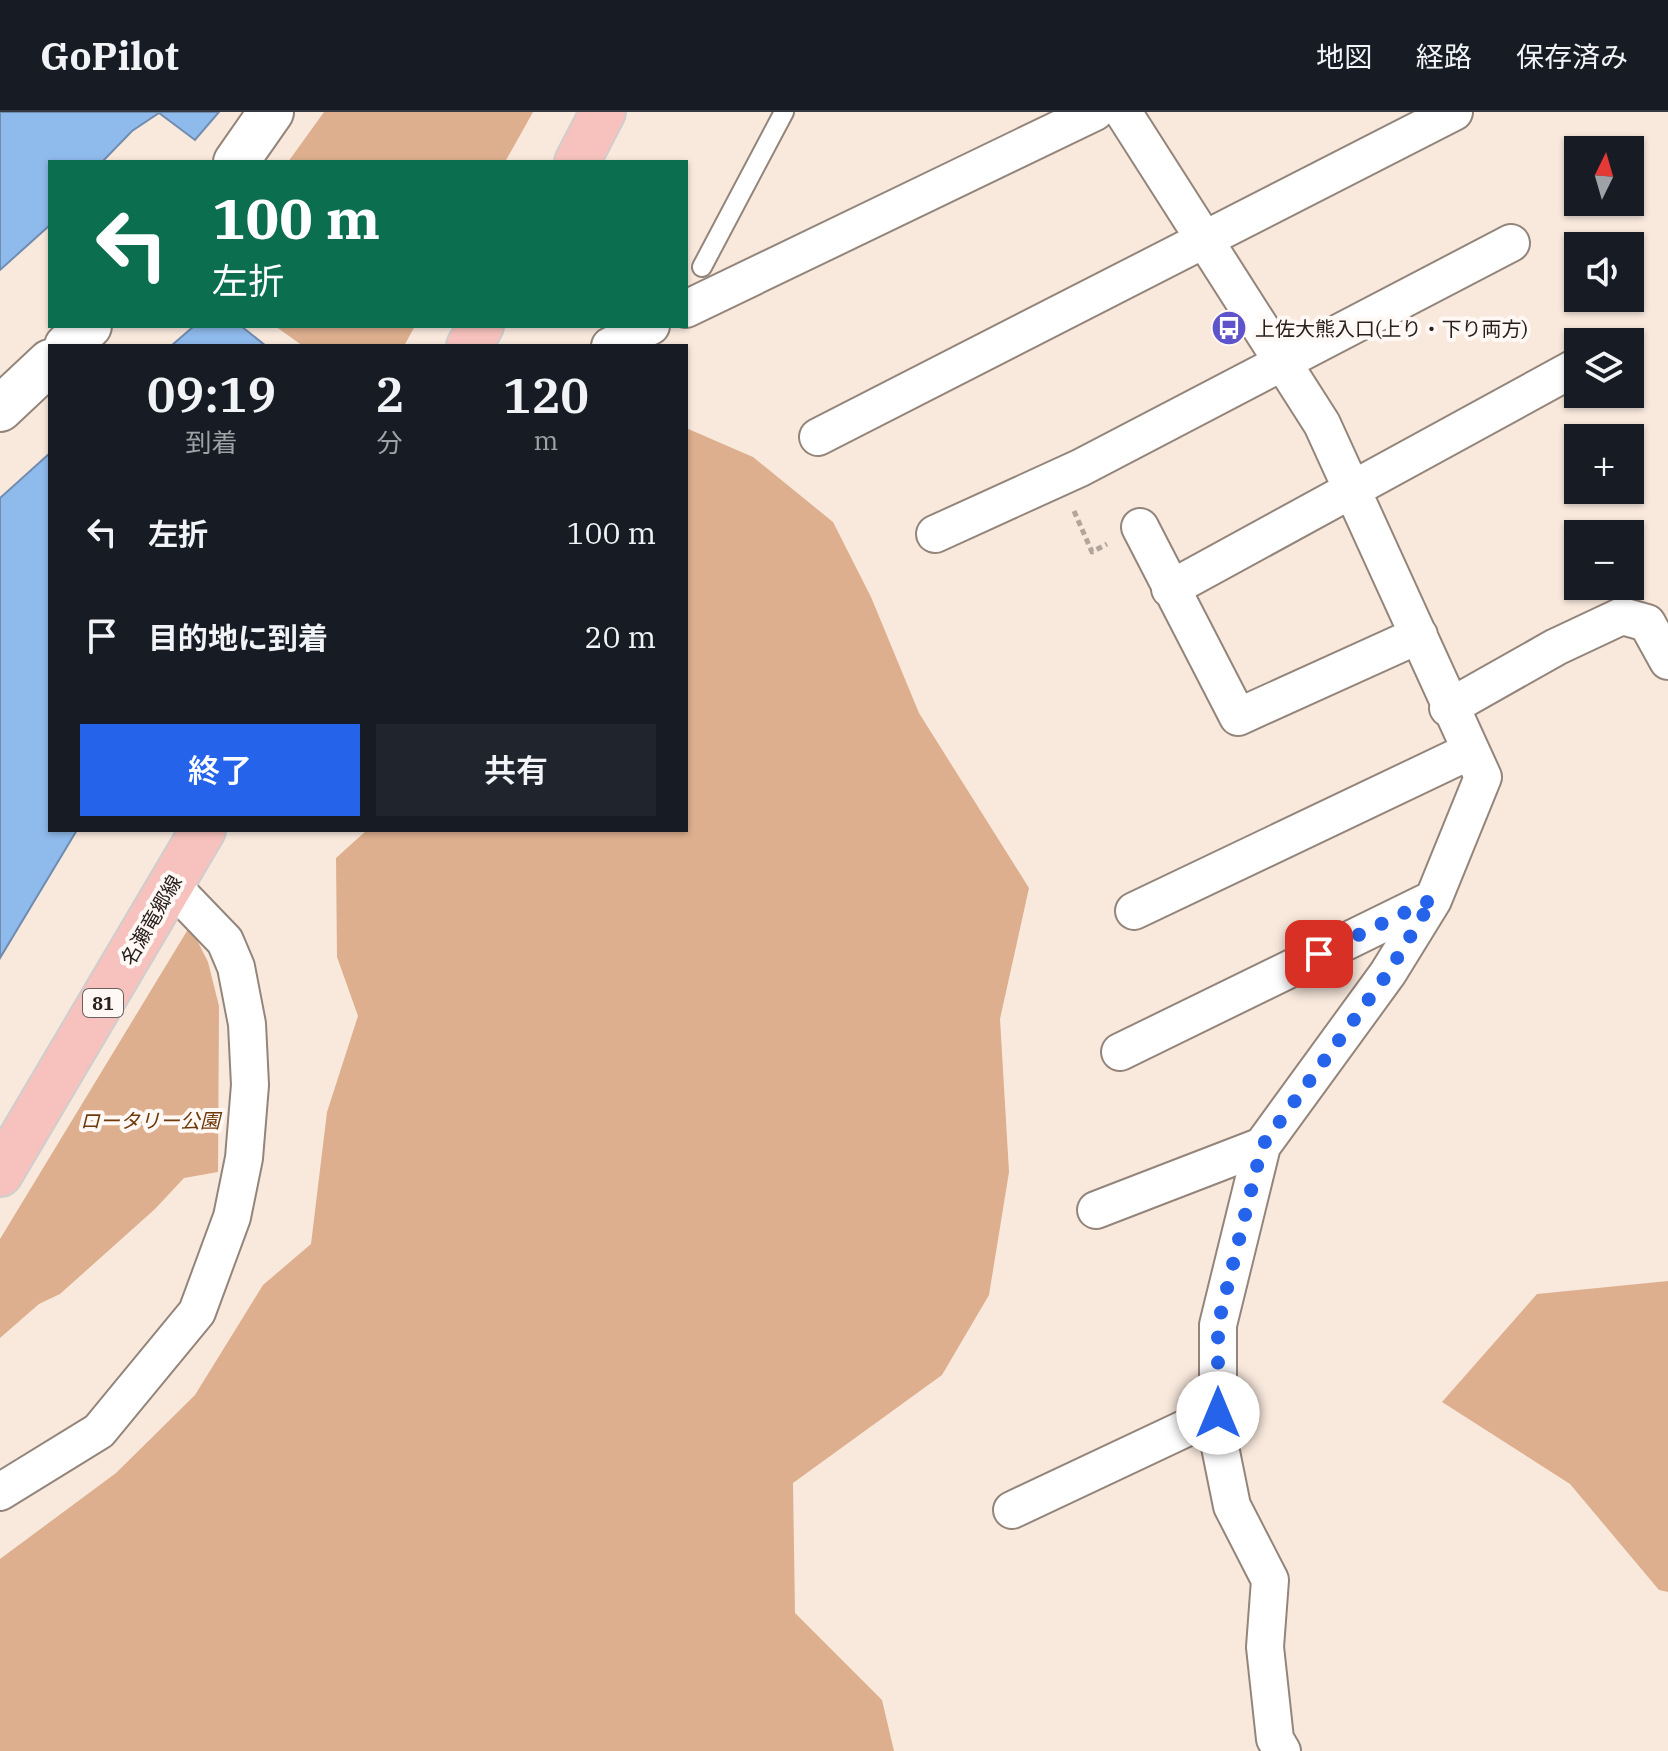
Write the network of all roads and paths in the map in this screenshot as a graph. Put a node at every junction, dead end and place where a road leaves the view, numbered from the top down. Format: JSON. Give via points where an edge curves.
{"nodes":[{"id":1,"x":271,"y":112,"type":"edge"},
{"id":2,"x":603,"y":112,"type":"edge"},
{"id":3,"x":784,"y":112,"type":"edge"},
{"id":4,"x":1123,"y":112,"type":"edge"},
{"id":5,"x":1454,"y":112,"type":"edge"},
{"id":6,"x":1068,"y":116,"type":"edge"},
{"id":7,"x":237,"y":160,"type":"edge"},
{"id":8,"x":578,"y":160,"type":"edge"},
{"id":9,"x":1204,"y":239,"type":"junction"},
{"id":10,"x":1511,"y":243,"type":"dead end"},
{"id":11,"x":702,"y":267,"type":"dead end"},
{"id":12,"x":688,"y":308,"type":"edge"},
{"id":13,"x":87,"y":328,"type":"edge"},
{"id":14,"x":647,"y":328,"type":"edge"},
{"id":15,"x":69,"y":344,"type":"edge"},
{"id":16,"x":614,"y":344,"type":"edge"},
{"id":17,"x":48,"y":364,"type":"edge"},
{"id":18,"x":1284,"y":364,"type":"junction"},
{"id":19,"x":1564,"y":374,"type":"edge"},
{"id":20,"x":0,"y":409,"type":"edge"},
{"id":21,"x":818,"y":437,"type":"dead end"},
{"id":22,"x":1060,"y":478,"type":"junction"},
{"id":23,"x":1352,"y":488,"type":"junction"},
{"id":24,"x":1140,"y":527,"type":"joint"},
{"id":25,"x":935,"y":534,"type":"dead end"},
{"id":26,"x":1170,"y":589,"type":"junction"},
{"id":27,"x":1419,"y":635,"type":"junction"},
{"id":28,"x":1668,"y":661,"type":"edge"},
{"id":29,"x":1668,"y":673,"type":"edge"},
{"id":30,"x":1448,"y":708,"type":"junction"},
{"id":31,"x":1470,"y":751,"type":"junction"},
{"id":32,"x":202,"y":832,"type":"edge"},
{"id":33,"x":172,"y":886,"type":"junction"},
{"id":34,"x":1433,"y":899,"type":"junction"},
{"id":35,"x":1134,"y":911,"type":"dead end"},
{"id":36,"x":1120,"y":1052,"type":"dead end"},
{"id":37,"x":1262,"y":1146,"type":"junction"},
{"id":38,"x":0,"y":1174,"type":"edge"},
{"id":39,"x":1096,"y":1210,"type":"dead end"},
{"id":40,"x":1218,"y":1413,"type":"junction"},
{"id":41,"x":0,"y":1492,"type":"edge"},
{"id":42,"x":1012,"y":1510,"type":"dead end"},
{"id":43,"x":1282,"y":1751,"type":"edge"}],
"edges":[{"from":1,"to":7,"type":"street"},
{"from":2,"to":8,"type":"main road"},
{"from":3,"to":11,"type":"lane"},
{"from":4,"to":9,"type":"street"},
{"from":5,"to":9,"type":"street"},
{"from":6,"to":12,"type":"street"},
{"from":9,"to":18,"type":"street"},
{"from":9,"to":21,"type":"street"},
{"from":10,"to":18,"type":"street"},
{"from":13,"to":15,"type":"street"},
{"from":14,"to":16,"type":"street"},
{"from":17,"to":20,"type":"street"},
{"from":18,"to":22,"type":"street"},
{"from":18,"to":23,"type":"street","via":[[1322,424]]},
{"from":19,"to":23,"type":"street"},
{"from":22,"to":24,"type":"path","via":[[1092,552]]},
{"from":22,"to":25,"type":"street"},
{"from":23,"to":26,"type":"street"},
{"from":23,"to":27,"type":"street"},
{"from":24,"to":26,"type":"street"},
{"from":26,"to":27,"type":"street","via":[[1238,717]]},
{"from":27,"to":30,"type":"street"},
{"from":28,"to":29,"type":"lane"},
{"from":28,"to":30,"type":"street","via":[[1647,623],[1622,616]]},
{"from":30,"to":31,"type":"street"},
{"from":31,"to":34,"type":"street","via":[[1483,777]]},
{"from":31,"to":35,"type":"street"},
{"from":32,"to":33,"type":"main road","name":"名瀬竜郷線","number":"81"},
{"from":33,"to":38,"type":"main road","name":"名瀬竜郷線","number":"81"},
{"from":33,"to":41,"type":"street","via":[[225,941],[247,1024],[250,1085],[232,1217],[197,1312],[99,1431]]},
{"from":34,"to":36,"type":"street"},
{"from":34,"to":37,"type":"street","via":[[1388,973]]},
{"from":37,"to":39,"type":"street"},
{"from":37,"to":40,"type":"street","via":[[1218,1325]]},
{"from":40,"to":42,"type":"street"},
{"from":40,"to":43,"type":"street","via":[[1232,1506],[1270,1580],[1265,1647],[1275,1739]]}]}
